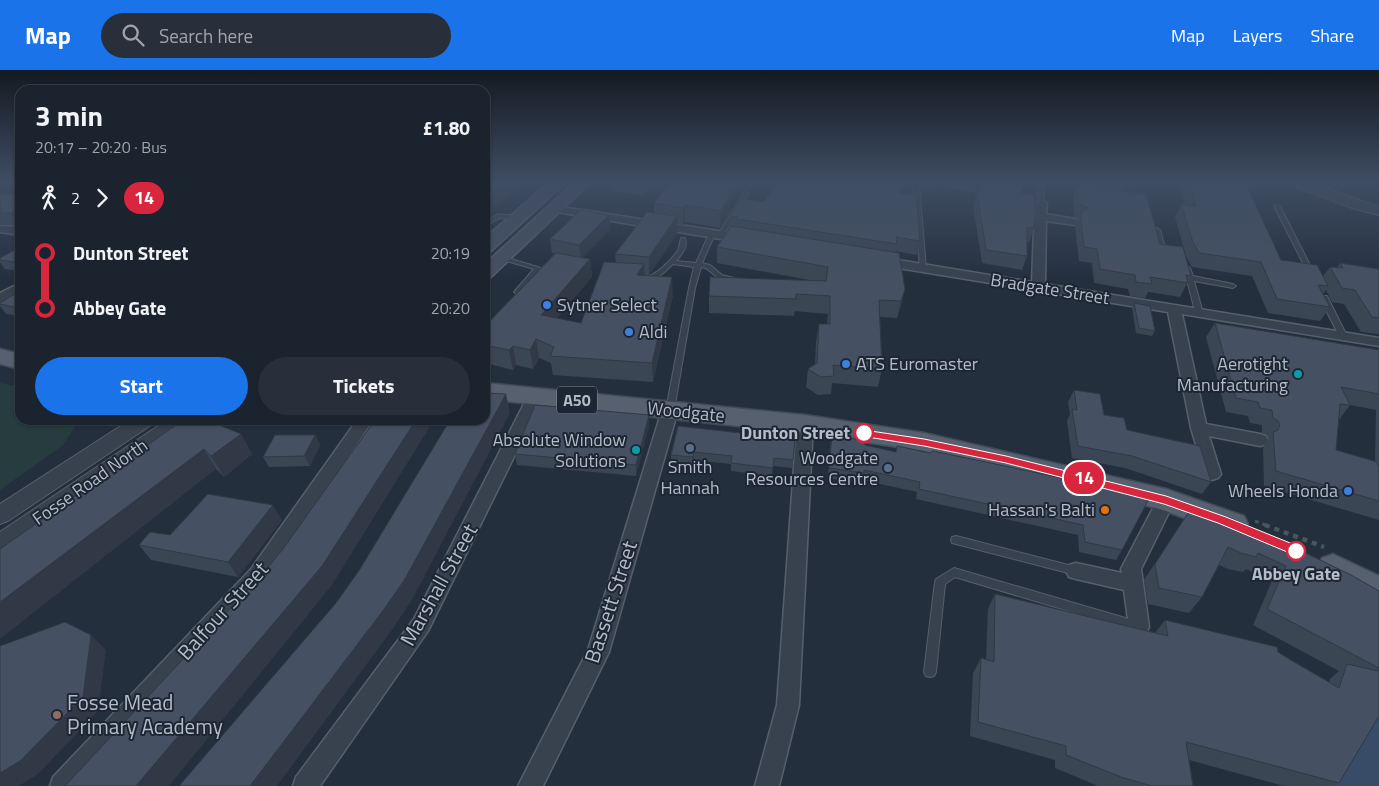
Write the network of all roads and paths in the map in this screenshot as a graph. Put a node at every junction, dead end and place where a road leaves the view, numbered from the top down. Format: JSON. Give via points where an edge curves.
{"nodes":[{"id":1,"x":521,"y":214,"type":"edge"},
{"id":2,"x":549,"y":214,"type":"edge"},
{"id":3,"x":589,"y":214,"type":"edge"},
{"id":4,"x":731,"y":214,"type":"edge"},
{"id":5,"x":919,"y":214,"type":"edge"},
{"id":6,"x":1281,"y":214,"type":"edge"},
{"id":7,"x":1041,"y":217,"type":"joint"},
{"id":8,"x":517,"y":218,"type":"junction"},
{"id":9,"x":490,"y":222,"type":"edge"},
{"id":10,"x":1075,"y":222,"type":"dead end"},
{"id":11,"x":0,"y":229,"type":"edge"},
{"id":12,"x":1157,"y":230,"type":"edge"},
{"id":13,"x":15,"y":231,"type":"edge"},
{"id":14,"x":717,"y":235,"type":"junction"},
{"id":15,"x":683,"y":239,"type":"dead end"},
{"id":16,"x":490,"y":242,"type":"edge"},
{"id":17,"x":759,"y":242,"type":"edge"},
{"id":18,"x":1177,"y":255,"type":"edge"},
{"id":19,"x":501,"y":258,"type":"junction"},
{"id":20,"x":865,"y":259,"type":"edge"},
{"id":21,"x":1185,"y":260,"type":"edge"},
{"id":22,"x":670,"y":262,"type":"junction"},
{"id":23,"x":698,"y":265,"type":"junction"},
{"id":24,"x":490,"y":268,"type":"edge"},
{"id":25,"x":923,"y":268,"type":"junction"},
{"id":26,"x":636,"y":278,"type":"edge"},
{"id":27,"x":1190,"y":278,"type":"junction"},
{"id":28,"x":738,"y":280,"type":"edge"},
{"id":29,"x":1317,"y":284,"type":"edge"},
{"id":30,"x":1234,"y":286,"type":"dead end"},
{"id":31,"x":1038,"y":287,"type":"junction"},
{"id":32,"x":15,"y":290,"type":"edge"},
{"id":33,"x":1321,"y":293,"type":"edge"},
{"id":34,"x":514,"y":296,"type":"edge"},
{"id":35,"x":0,"y":299,"type":"edge"},
{"id":36,"x":1174,"y":309,"type":"junction"},
{"id":37,"x":1199,"y":313,"type":"junction"},
{"id":38,"x":1343,"y":336,"type":"junction"},
{"id":39,"x":1379,"y":342,"type":"edge"},
{"id":40,"x":0,"y":355,"type":"edge"},
{"id":41,"x":15,"y":355,"type":"edge"},
{"id":42,"x":15,"y":360,"type":"edge"},
{"id":43,"x":490,"y":391,"type":"edge"},
{"id":44,"x":536,"y":396,"type":"junction"},
{"id":45,"x":670,"y":410,"type":"junction"},
{"id":46,"x":806,"y":424,"type":"junction"},
{"id":47,"x":173,"y":425,"type":"edge"},
{"id":48,"x":362,"y":425,"type":"edge"},
{"id":49,"x":130,"y":426,"type":"edge"},
{"id":50,"x":1200,"y":428,"type":"junction"},
{"id":51,"x":1260,"y":440,"type":"dead end"},
{"id":52,"x":1212,"y":474,"type":"dead end"},
{"id":53,"x":1166,"y":500,"type":"junction"},
{"id":54,"x":0,"y":514,"type":"edge"},
{"id":55,"x":1257,"y":534,"type":"edge"},
{"id":56,"x":956,"y":540,"type":"dead end"},
{"id":57,"x":0,"y":544,"type":"edge"},
{"id":58,"x":1310,"y":557,"type":"edge"},
{"id":59,"x":1076,"y":571,"type":"joint"},
{"id":60,"x":1133,"y":584,"type":"junction"},
{"id":61,"x":1377,"y":587,"type":"edge"},
{"id":62,"x":1139,"y":627,"type":"joint"},
{"id":63,"x":930,"y":672,"type":"dead end"},
{"id":64,"x":62,"y":786,"type":"edge"},
{"id":65,"x":305,"y":786,"type":"edge"},
{"id":66,"x":530,"y":786,"type":"edge"},
{"id":67,"x":767,"y":786,"type":"edge"}],
"edges":[{"from":1,"to":8,"type":"main road"},
{"from":2,"to":19,"type":"main road"},
{"from":3,"to":14,"type":"street"},
{"from":4,"to":14,"type":"lane"},
{"from":5,"to":25,"type":"lane"},
{"from":6,"to":29,"type":"lane"},
{"from":7,"to":10,"type":"street"},
{"from":7,"to":31,"type":"street"},
{"from":8,"to":9,"type":"lane","via":[[498,216]]},
{"from":8,"to":16,"type":"main road"},
{"from":11,"to":13,"type":"street"},
{"from":12,"to":18,"type":"lane","via":[[1162,246]]},
{"from":14,"to":17,"type":"street"},
{"from":14,"to":23,"type":"lane"},
{"from":15,"to":22,"type":"lane","via":[[684,244]]},
{"from":19,"to":24,"type":"main road"},
{"from":19,"to":34,"type":"lane","via":[[538,268]]},
{"from":20,"to":25,"type":"street","name":"Bradgate Street"},
{"from":21,"to":27,"type":"lane"},
{"from":22,"to":23,"type":"lane"},
{"from":22,"to":26,"type":"lane","via":[[652,279]]},
{"from":23,"to":28,"type":"lane","via":[[708,266],[720,278]]},
{"from":23,"to":45,"type":"lane"},
{"from":25,"to":31,"type":"street","name":"Bradgate Street"},
{"from":27,"to":30,"type":"lane"},
{"from":27,"to":37,"type":"lane"},
{"from":31,"to":36,"type":"street","name":"Bradgate Street"},
{"from":32,"to":35,"type":"street"},
{"from":33,"to":38,"type":"lane"},
{"from":36,"to":37,"type":"street","name":"Bradgate Street"},
{"from":36,"to":50,"type":"street"},
{"from":37,"to":38,"type":"street","name":"Bradgate Street"},
{"from":38,"to":39,"type":"street","name":"Bradgate Street"},
{"from":40,"to":41,"type":"main road"},
{"from":40,"to":42,"type":"main road"},
{"from":43,"to":44,"type":"main road","name":"Woodgate","number":"A50"},
{"from":44,"to":45,"type":"main road","name":"Woodgate","number":"A50"},
{"from":44,"to":65,"type":"street","name":"Marshall Street","via":[[422,625]]},
{"from":45,"to":46,"type":"main road","name":"Woodgate","number":"A50"},
{"from":45,"to":66,"type":"street","name":"Bassett Street","via":[[598,652]]},
{"from":46,"to":53,"type":"main road","name":"Woodgate","number":"A50","via":[[924,442]]},
{"from":46,"to":67,"type":"street","via":[[788,705]]},
{"from":47,"to":57,"type":"street","name":"Fosse Road North"},
{"from":48,"to":64,"type":"street","name":"Balfour Street","via":[[258,575]]},
{"from":49,"to":54,"type":"street","name":"Fosse Road North"},
{"from":50,"to":51,"type":"street"},
{"from":50,"to":52,"type":"street"},
{"from":53,"to":55,"type":"main road","name":"Woodgate","number":"A50"},
{"from":53,"to":60,"type":"street","via":[[1131,569]]},
{"from":56,"to":59,"type":"lane"},
{"from":58,"to":61,"type":"main road"},
{"from":59,"to":60,"type":"street"},
{"from":60,"to":62,"type":"street"},
{"from":62,"to":63,"type":"lane","via":[[954,572],[940,582]]}]}
